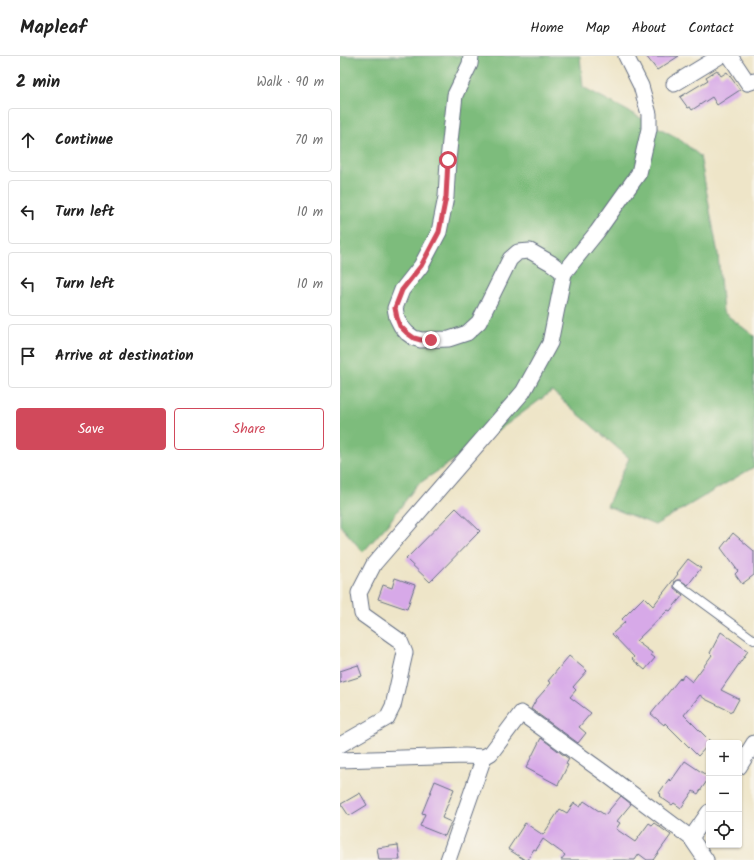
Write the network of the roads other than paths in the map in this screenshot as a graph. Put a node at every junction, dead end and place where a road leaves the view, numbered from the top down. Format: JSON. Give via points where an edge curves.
{"nodes":[{"id":1,"x":471,"y":56,"type":"edge"},
{"id":2,"x":626,"y":56,"type":"edge"},
{"id":3,"x":720,"y":56,"type":"edge"},
{"id":4,"x":730,"y":56,"type":"edge"},
{"id":5,"x":754,"y":81,"type":"edge"},
{"id":6,"x":674,"y":84,"type":"dead end"},
{"id":7,"x":564,"y":273,"type":"junction"},
{"id":8,"x":680,"y":585,"type":"dead end"},
{"id":9,"x":754,"y":640,"type":"edge"},
{"id":10,"x":754,"y":743,"type":"edge"},
{"id":11,"x":340,"y":745,"type":"edge"},
{"id":12,"x":484,"y":757,"type":"junction"},
{"id":13,"x":340,"y":760,"type":"edge"},
{"id":14,"x":742,"y":762,"type":"edge"},
{"id":15,"x":706,"y":816,"type":"edge"},
{"id":16,"x":691,"y":838,"type":"junction"},
{"id":17,"x":448,"y":860,"type":"edge"},
{"id":18,"x":706,"y":860,"type":"edge"}],
"edges":[{"from":1,"to":7,"type":"street","via":[[470,64],[455,95],[446,197],[439,232],[421,266],[402,290],[395,308],[400,326],[414,338],[421,340],[449,339],[467,333],[479,322],[510,259],[518,252],[530,251]]},
{"from":2,"to":7,"type":"street","via":[[641,86],[649,114],[649,129],[640,173]]},
{"from":3,"to":6,"type":"street"},
{"from":4,"to":5,"type":"street","via":[[748,83]]},
{"from":7,"to":11,"type":"street","via":[[550,343],[523,392],[374,564],[359,593],[362,614],[400,641],[405,653],[393,706],[386,718]]},
{"from":8,"to":9,"type":"lane"},
{"from":10,"to":14,"type":"street"},
{"from":12,"to":13,"type":"street"},
{"from":12,"to":16,"type":"street","via":[[491,753],[520,714]]},
{"from":12,"to":17,"type":"street"},
{"from":15,"to":16,"type":"street"},
{"from":16,"to":18,"type":"street"}]}
